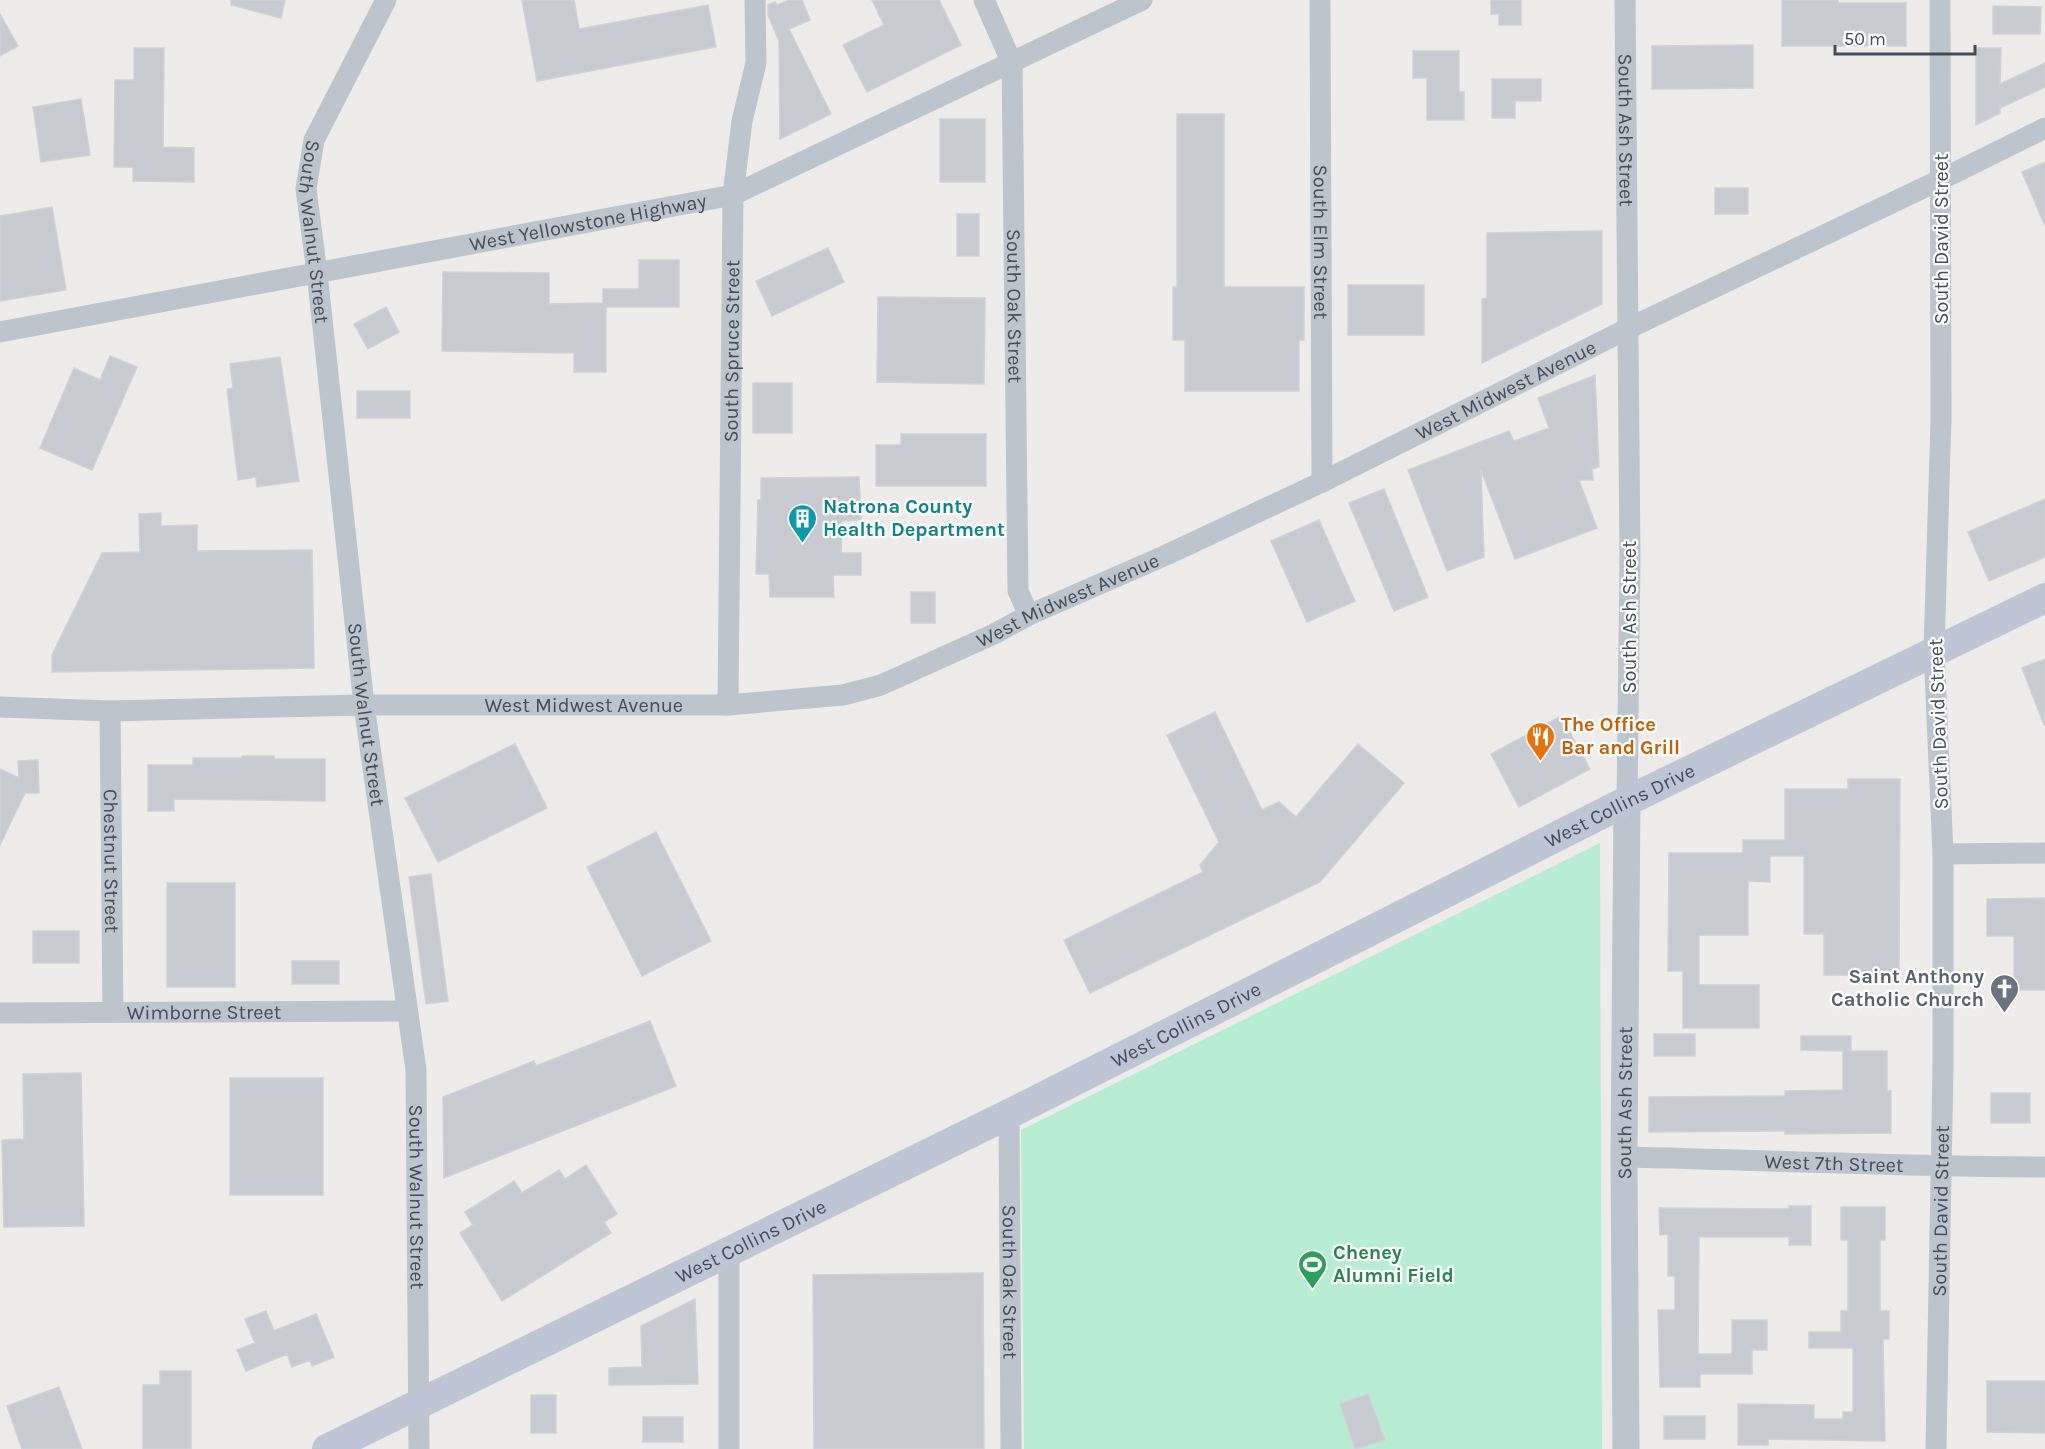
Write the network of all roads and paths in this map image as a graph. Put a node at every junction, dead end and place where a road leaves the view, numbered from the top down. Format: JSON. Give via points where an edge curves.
{"nodes":[{"id":1,"x":386,"y":0,"type":"edge"},
{"id":2,"x":755,"y":0,"type":"edge"},
{"id":3,"x":984,"y":0,"type":"edge"},
{"id":4,"x":1142,"y":0,"type":"edge"},
{"id":5,"x":1320,"y":0,"type":"edge"},
{"id":6,"x":1624,"y":0,"type":"edge"},
{"id":7,"x":1940,"y":0,"type":"edge"},
{"id":8,"x":1012,"y":63,"type":"junction"},
{"id":9,"x":2045,"y":128,"type":"edge"},
{"id":10,"x":1942,"y":179,"type":"junction"},
{"id":11,"x":733,"y":195,"type":"junction"},
{"id":12,"x":317,"y":273,"type":"junction"},
{"id":13,"x":1627,"y":329,"type":"junction"},
{"id":14,"x":0,"y":332,"type":"edge"},
{"id":15,"x":1322,"y":482,"type":"junction"},
{"id":16,"x":2045,"y":598,"type":"edge"},
{"id":17,"x":1029,"y":615,"type":"junction"},
{"id":18,"x":1934,"y":650,"type":"junction"},
{"id":19,"x":364,"y":705,"type":"junction"},
{"id":20,"x":728,"y":705,"type":"junction"},
{"id":21,"x":0,"y":707,"type":"edge"},
{"id":22,"x":110,"y":711,"type":"junction"},
{"id":23,"x":1627,"y":801,"type":"junction"},
{"id":24,"x":2045,"y":853,"type":"edge"},
{"id":25,"x":1943,"y":854,"type":"junction"},
{"id":26,"x":407,"y":1011,"type":"junction"},
{"id":27,"x":113,"y":1012,"type":"junction"},
{"id":28,"x":0,"y":1013,"type":"edge"},
{"id":29,"x":1009,"y":1114,"type":"junction"},
{"id":30,"x":1624,"y":1157,"type":"junction"},
{"id":31,"x":1942,"y":1167,"type":"junction"},
{"id":32,"x":2045,"y":1167,"type":"edge"},
{"id":33,"x":729,"y":1251,"type":"junction"},
{"id":34,"x":419,"y":1405,"type":"junction"},
{"id":35,"x":327,"y":1449,"type":"edge"},
{"id":36,"x":419,"y":1449,"type":"edge"},
{"id":37,"x":729,"y":1449,"type":"edge"},
{"id":38,"x":1011,"y":1449,"type":"edge"},
{"id":39,"x":1626,"y":1449,"type":"edge"},
{"id":40,"x":1936,"y":1449,"type":"edge"}],
"edges":[{"from":1,"to":12,"type":"street","name":"South Walnut Street","via":[[314,140],[306,189]]},
{"from":2,"to":11,"type":"street","name":"South Spruce Street","via":[[756,63],[742,121]]},
{"from":3,"to":8,"type":"street","name":"South Oak Street"},
{"from":4,"to":8,"type":"street","name":"West Yellowstone Highway"},
{"from":5,"to":15,"type":"street","name":"South Elm Street"},
{"from":6,"to":13,"type":"street","name":"South Ash Street"},
{"from":7,"to":10,"type":"street","name":"South David Street"},
{"from":8,"to":11,"type":"street","name":"West Yellowstone Highway"},
{"from":8,"to":17,"type":"street","name":"South Oak Street","via":[[1018,591]]},
{"from":9,"to":10,"type":"street","name":"West Midwest Avenue"},
{"from":10,"to":13,"type":"street","name":"West Midwest Avenue"},
{"from":10,"to":18,"type":"street","name":"South David Street","via":[[1941,475]]},
{"from":11,"to":12,"type":"street","name":"West Yellowstone Highway"},
{"from":11,"to":20,"type":"street","name":"South Spruce Street"},
{"from":12,"to":14,"type":"street","name":"West Yellowstone Highway"},
{"from":12,"to":19,"type":"street","name":"South Walnut Street"},
{"from":13,"to":15,"type":"street","name":"West Midwest Avenue"},
{"from":13,"to":23,"type":"street","name":"South Ash Street"},
{"from":15,"to":17,"type":"street","name":"West Midwest Avenue"},
{"from":16,"to":18,"type":"main road","name":"West Collins Drive"},
{"from":17,"to":20,"type":"street","name":"West Midwest Avenue","via":[[881,685],[832,696]]},
{"from":18,"to":23,"type":"main road","name":"West Collins Drive"},
{"from":18,"to":25,"type":"street","name":"South David Street"},
{"from":19,"to":20,"type":"street","name":"West Midwest Avenue"},
{"from":19,"to":22,"type":"street","name":"West Midwest Avenue"},
{"from":19,"to":26,"type":"street","name":"South Walnut Street"},
{"from":21,"to":22,"type":"street","name":"West Midwest Avenue"},
{"from":22,"to":27,"type":"street","name":"Chestnut Street"},
{"from":23,"to":29,"type":"main road","name":"West Collins Drive"},
{"from":23,"to":30,"type":"street","name":"South Ash Street"},
{"from":24,"to":25,"type":"street"},
{"from":25,"to":31,"type":"street","name":"South David Street"},
{"from":26,"to":27,"type":"street","name":"Wimborne Street"},
{"from":26,"to":34,"type":"street","name":"South Walnut Street","via":[[416,1070]]},
{"from":27,"to":28,"type":"street","name":"Wimborne Street"},
{"from":29,"to":33,"type":"main road","name":"West Collins Drive"},
{"from":29,"to":38,"type":"street","name":"South Oak Street"},
{"from":30,"to":31,"type":"street","name":"West 7th Street"},
{"from":30,"to":39,"type":"street","name":"South Ash Street"},
{"from":31,"to":32,"type":"street","name":"West 7th Street"},
{"from":31,"to":40,"type":"street","name":"South David Street"},
{"from":33,"to":34,"type":"main road","name":"West Collins Drive"},
{"from":33,"to":37,"type":"street"},
{"from":34,"to":35,"type":"main road","name":"West Collins Drive"},
{"from":34,"to":36,"type":"street","name":"South Walnut Street"}]}
